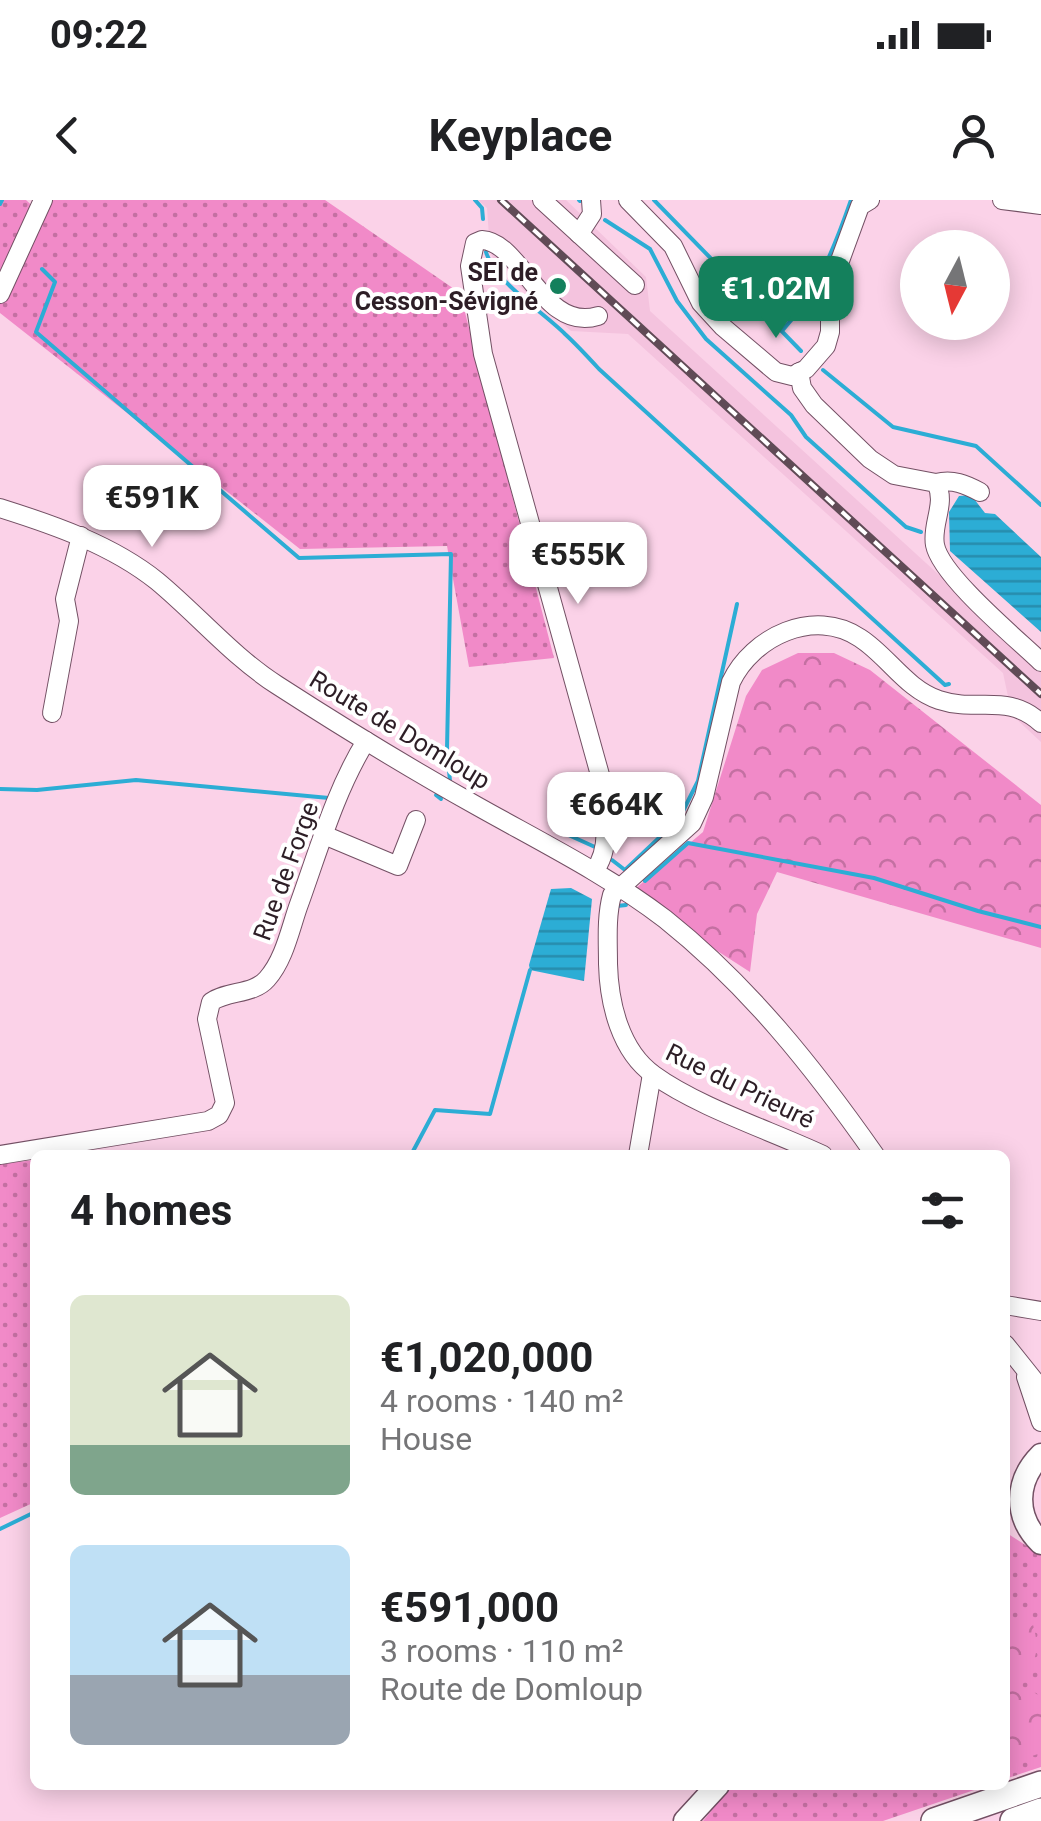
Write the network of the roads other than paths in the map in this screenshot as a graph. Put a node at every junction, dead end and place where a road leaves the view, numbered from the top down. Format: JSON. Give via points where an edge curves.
{"nodes":[{"id":1,"x":43,"y":200,"type":"edge"},
{"id":2,"x":542,"y":200,"type":"edge"},
{"id":3,"x":591,"y":200,"type":"edge"},
{"id":4,"x":628,"y":200,"type":"edge"},
{"id":5,"x":870,"y":200,"type":"edge"},
{"id":6,"x":1002,"y":200,"type":"edge"},
{"id":7,"x":1041,"y":205,"type":"edge"},
{"id":8,"x":579,"y":234,"type":"junction"},
{"id":9,"x":636,"y":285,"type":"dead end"},
{"id":10,"x":0,"y":294,"type":"edge"},
{"id":11,"x":598,"y":316,"type":"dead end"},
{"id":12,"x":799,"y":372,"type":"junction"},
{"id":13,"x":936,"y":483,"type":"junction"},
{"id":14,"x":980,"y":492,"type":"dead end"},
{"id":15,"x":0,"y":508,"type":"edge"},
{"id":16,"x":81,"y":536,"type":"junction"},
{"id":17,"x":1041,"y":662,"type":"edge"},
{"id":18,"x":52,"y":714,"type":"dead end"},
{"id":19,"x":1041,"y":723,"type":"edge"},
{"id":20,"x":366,"y":740,"type":"junction"},
{"id":21,"x":416,"y":820,"type":"dead end"},
{"id":22,"x":324,"y":836,"type":"junction"},
{"id":23,"x":594,"y":871,"type":"junction"},
{"id":24,"x":619,"y":888,"type":"junction"},
{"id":25,"x":652,"y":1074,"type":"junction"},
{"id":26,"x":82,"y":1148,"type":"edge"},
{"id":27,"x":55,"y":1150,"type":"edge"},
{"id":28,"x":639,"y":1150,"type":"edge"},
{"id":29,"x":812,"y":1150,"type":"edge"},
{"id":30,"x":871,"y":1150,"type":"edge"},
{"id":31,"x":30,"y":1152,"type":"edge"},
{"id":32,"x":0,"y":1154,"type":"edge"},
{"id":33,"x":1010,"y":1305,"type":"edge"},
{"id":34,"x":1041,"y":1310,"type":"edge"},
{"id":35,"x":1015,"y":1365,"type":"edge"},
{"id":36,"x":1041,"y":1389,"type":"edge"},
{"id":37,"x":1041,"y":1422,"type":"edge"},
{"id":38,"x":1041,"y":1455,"type":"edge"},
{"id":39,"x":1014,"y":1490,"type":"edge"},
{"id":40,"x":1010,"y":1525,"type":"edge"},
{"id":41,"x":1035,"y":1536,"type":"edge"},
{"id":42,"x":1041,"y":1784,"type":"edge"},
{"id":43,"x":713,"y":1790,"type":"edge"},
{"id":44,"x":1041,"y":1812,"type":"edge"},
{"id":45,"x":685,"y":1821,"type":"edge"},
{"id":46,"x":934,"y":1821,"type":"edge"},
{"id":47,"x":1013,"y":1821,"type":"edge"}],
"edges":[{"from":1,"to":10,"type":"street"},
{"from":2,"to":8,"type":"street"},
{"from":3,"to":8,"type":"street","via":[[592,214]]},
{"from":4,"to":12,"type":"street","via":[[673,246],[701,303],[723,327],[776,372]]},
{"from":5,"to":12,"type":"street","via":[[860,206],[833,277],[826,346]]},
{"from":6,"to":7,"type":"street"},
{"from":8,"to":9,"type":"street"},
{"from":11,"to":23,"type":"street","via":[[568,315],[501,244],[475,243],[470,266],[480,332],[600,774],[605,837]]},
{"from":12,"to":13,"type":"street","via":[[814,405],[870,458],[894,474]]},
{"from":13,"to":14,"type":"street","via":[[947,480]]},
{"from":13,"to":17,"type":"street","via":[[936,552],[950,574]]},
{"from":15,"to":16,"type":"street","name":"Route de Domloup"},
{"from":16,"to":18,"type":"street","via":[[65,599],[69,621]]},
{"from":16,"to":20,"type":"street","name":"Route de Domloup","via":[[154,579],[258,672]]},
{"from":19,"to":24,"type":"street","via":[[1006,704],[968,705],[924,693],[861,638],[840,629],[793,629],[758,645],[738,668],[692,822]]},
{"from":20,"to":22,"type":"street","name":"Rue de Forge"},
{"from":20,"to":23,"type":"street","name":"Route de Domloup"},
{"from":21,"to":22,"type":"street","via":[[398,866]]},
{"from":22,"to":26,"type":"street","name":"Rue de Forge","via":[[266,980],[211,1002],[208,1019],[225,1103],[219,1114]]},
{"from":23,"to":24,"type":"street","name":"Route de Domloup"},
{"from":24,"to":25,"type":"street","name":"Rue du Prieuré","via":[[609,906],[610,998],[633,1053]]},
{"from":24,"to":30,"type":"street","name":"Route de Domloup","via":[[742,988],[806,1060]]},
{"from":25,"to":28,"type":"street"},
{"from":25,"to":29,"type":"street","name":"Rue du Prieuré"},
{"from":26,"to":27,"type":"street","name":"Rue de Forge"},
{"from":31,"to":32,"type":"street","name":"Rue de Forge"},
{"from":33,"to":34,"type":"street"},
{"from":35,"to":36,"type":"street"},
{"from":35,"to":37,"type":"street"},
{"from":38,"to":39,"type":"main road"},
{"from":39,"to":41,"type":"main road"},
{"from":40,"to":41,"type":"main road"},
{"from":42,"to":46,"type":"highway"},
{"from":43,"to":45,"type":"main road"},
{"from":44,"to":47,"type":"highway"}]}
